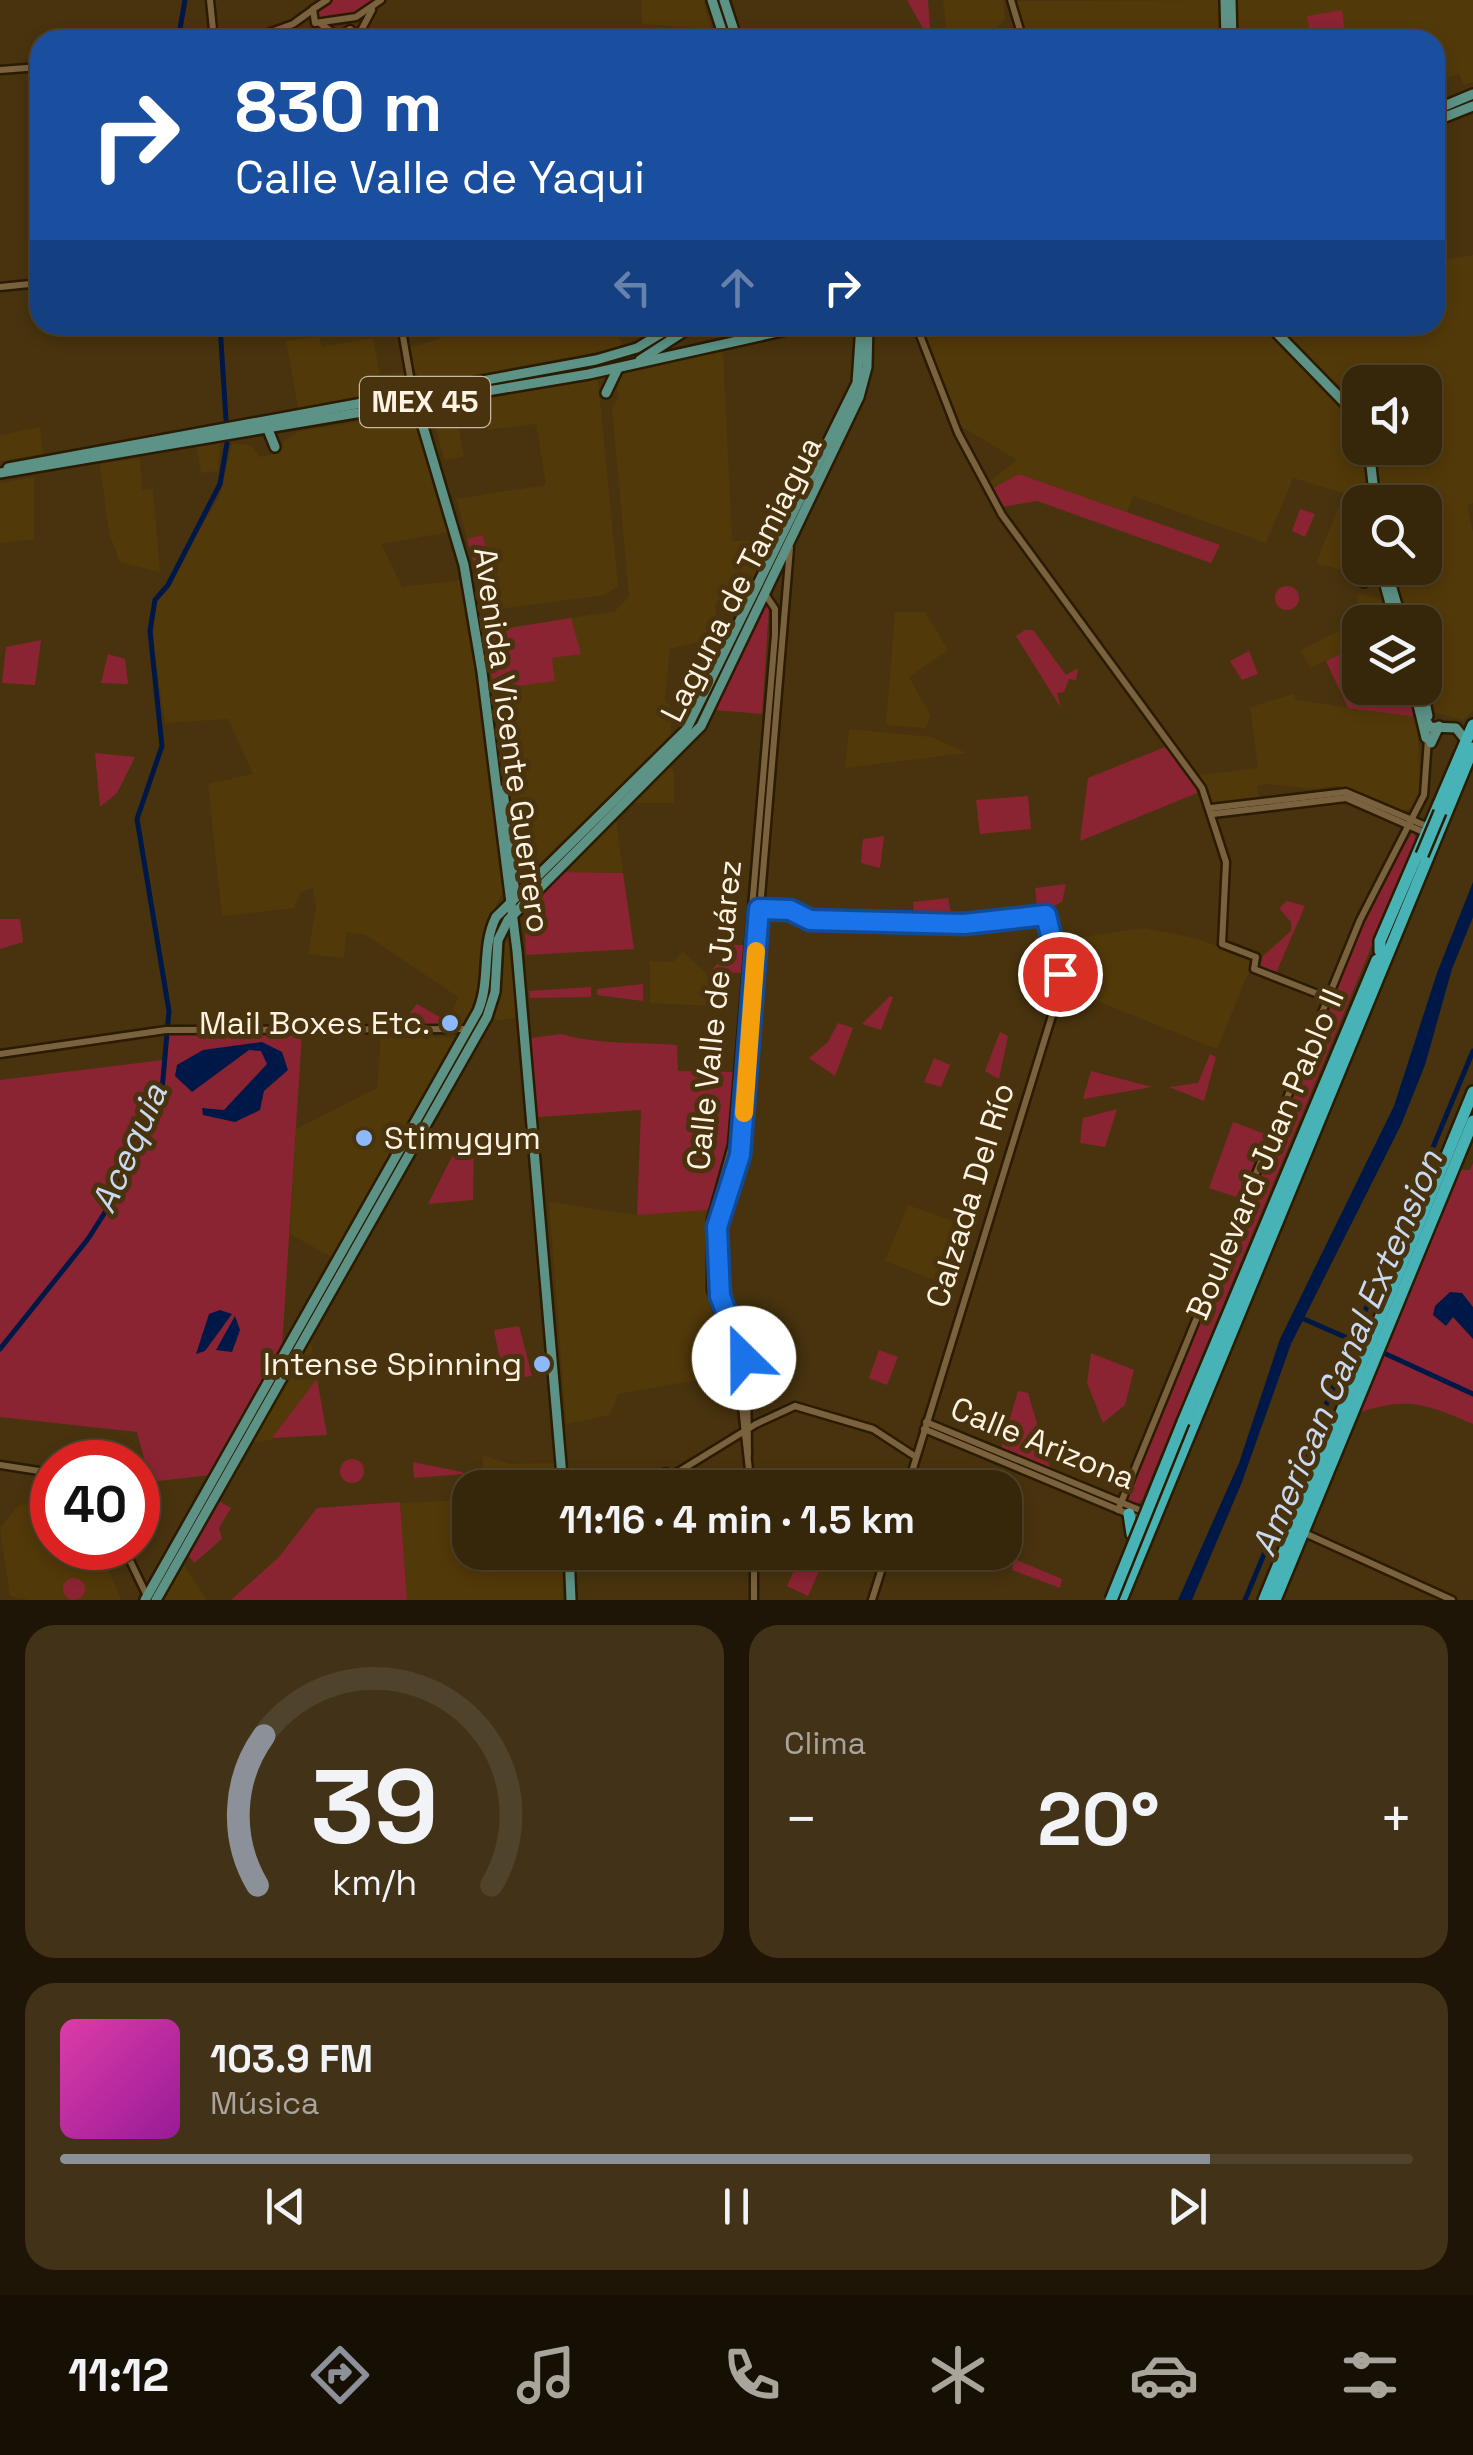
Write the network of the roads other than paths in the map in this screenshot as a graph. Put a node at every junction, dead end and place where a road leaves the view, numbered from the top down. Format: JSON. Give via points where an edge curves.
{"nodes":[{"id":1,"x":210,"y":0,"type":"edge"},
{"id":2,"x":712,"y":0,"type":"edge"},
{"id":3,"x":724,"y":0,"type":"edge"},
{"id":4,"x":1011,"y":0,"type":"edge"},
{"id":5,"x":1228,"y":0,"type":"edge"},
{"id":6,"x":382,"y":1,"type":"edge"},
{"id":7,"x":320,"y":3,"type":"edge"},
{"id":8,"x":372,"y":10,"type":"junction"},
{"id":9,"x":293,"y":24,"type":"junction"},
{"id":10,"x":318,"y":24,"type":"junction"},
{"id":11,"x":213,"y":30,"type":"edge"},
{"id":12,"x":276,"y":30,"type":"edge"},
{"id":13,"x":328,"y":30,"type":"edge"},
{"id":14,"x":361,"y":30,"type":"edge"},
{"id":15,"x":722,"y":30,"type":"edge"},
{"id":16,"x":734,"y":30,"type":"edge"},
{"id":17,"x":1019,"y":30,"type":"edge"},
{"id":18,"x":1229,"y":30,"type":"edge"},
{"id":19,"x":30,"y":68,"type":"edge"},
{"id":20,"x":0,"y":70,"type":"edge"},
{"id":21,"x":1473,"y":94,"type":"edge"},
{"id":22,"x":1445,"y":106,"type":"edge"},
{"id":23,"x":1473,"y":106,"type":"edge"},
{"id":24,"x":1445,"y":117,"type":"edge"},
{"id":25,"x":30,"y":283,"type":"edge"},
{"id":26,"x":0,"y":287,"type":"edge"},
{"id":27,"x":403,"y":335,"type":"edge"},
{"id":28,"x":660,"y":335,"type":"edge"},
{"id":29,"x":679,"y":335,"type":"edge"},
{"id":30,"x":765,"y":335,"type":"edge"},
{"id":31,"x":863,"y":335,"type":"edge"},
{"id":32,"x":864,"y":335,"type":"edge"},
{"id":33,"x":920,"y":335,"type":"edge"},
{"id":34,"x":1279,"y":335,"type":"edge"},
{"id":35,"x":588,"y":362,"type":"junction"},
{"id":36,"x":618,"y":368,"type":"junction"},
{"id":37,"x":590,"y":374,"type":"junction"},
{"id":38,"x":415,"y":390,"type":"junction"},
{"id":39,"x":606,"y":394,"type":"dead end"},
{"id":40,"x":433,"y":395,"type":"junction"},
{"id":41,"x":1342,"y":400,"type":"edge"},
{"id":42,"x":395,"y":402,"type":"junction"},
{"id":43,"x":423,"y":418,"type":"junction"},
{"id":44,"x":256,"y":420,"type":"junction"},
{"id":45,"x":282,"y":422,"type":"junction"},
{"id":46,"x":269,"y":430,"type":"junction"},
{"id":47,"x":228,"y":431,"type":"junction"},
{"id":48,"x":274,"y":448,"type":"dead end"},
{"id":49,"x":94,"y":454,"type":"junction"},
{"id":50,"x":4,"y":470,"type":"edge"},
{"id":51,"x":791,"y":542,"type":"junction"},
{"id":52,"x":770,"y":564,"type":"junction"},
{"id":53,"x":1385,"y":585,"type":"edge"},
{"id":54,"x":1374,"y":590,"type":"dead end"},
{"id":55,"x":768,"y":596,"type":"junction"},
{"id":56,"x":1389,"y":604,"type":"joint"},
{"id":57,"x":776,"y":660,"type":"junction"},
{"id":58,"x":1421,"y":705,"type":"edge"},
{"id":59,"x":1423,"y":705,"type":"edge"},
{"id":60,"x":1423,"y":709,"type":"junction"},
{"id":61,"x":1433,"y":724,"type":"junction"},
{"id":62,"x":1471,"y":733,"type":"edge"},
{"id":63,"x":1428,"y":741,"type":"junction"},
{"id":64,"x":1464,"y":772,"type":"junction"},
{"id":65,"x":1417,"y":808,"type":"junction"},
{"id":66,"x":1212,"y":811,"type":"junction"},
{"id":67,"x":1436,"y":814,"type":"junction"},
{"id":68,"x":1410,"y":822,"type":"junction"},
{"id":69,"x":1427,"y":834,"type":"junction"},
{"id":70,"x":1422,"y":870,"type":"junction"},
{"id":71,"x":513,"y":874,"type":"junction"},
{"id":72,"x":533,"y":876,"type":"junction"},
{"id":73,"x":512,"y":897,"type":"junction"},
{"id":74,"x":759,"y":909,"type":"junction"},
{"id":75,"x":514,"y":912,"type":"junction"},
{"id":76,"x":498,"y":940,"type":"junction"},
{"id":77,"x":513,"y":940,"type":"junction"},
{"id":78,"x":517,"y":951,"type":"junction"},
{"id":79,"x":1380,"y":952,"type":"junction"},
{"id":80,"x":750,"y":970,"type":"junction"},
{"id":81,"x":1328,"y":998,"type":"junction"},
{"id":82,"x":445,"y":1030,"type":"junction"},
{"id":83,"x":467,"y":1030,"type":"junction"},
{"id":84,"x":461,"y":1040,"type":"junction"},
{"id":85,"x":0,"y":1054,"type":"edge"},
{"id":86,"x":458,"y":1070,"type":"junction"},
{"id":87,"x":1473,"y":1092,"type":"edge"},
{"id":88,"x":417,"y":1118,"type":"junction"},
{"id":89,"x":1473,"y":1122,"type":"edge"},
{"id":90,"x":414,"y":1148,"type":"junction"},
{"id":91,"x":366,"y":1207,"type":"junction"},
{"id":92,"x":352,"y":1234,"type":"junction"},
{"id":93,"x":362,"y":1238,"type":"junction"},
{"id":94,"x":343,"y":1272,"type":"junction"},
{"id":95,"x":325,"y":1280,"type":"junction"},
{"id":96,"x":320,"y":1314,"type":"junction"},
{"id":97,"x":1202,"y":1376,"type":"junction"},
{"id":98,"x":748,"y":1424,"type":"junction"},
{"id":99,"x":925,"y":1426,"type":"junction"},
{"id":100,"x":1181,"y":1455,"type":"junction"},
{"id":101,"x":916,"y":1457,"type":"junction"},
{"id":102,"x":0,"y":1465,"type":"edge"},
{"id":103,"x":30,"y":1469,"type":"edge"},
{"id":104,"x":561,"y":1470,"type":"edge"},
{"id":105,"x":681,"y":1470,"type":"edge"},
{"id":106,"x":749,"y":1470,"type":"edge"},
{"id":107,"x":912,"y":1470,"type":"edge"},
{"id":108,"x":1134,"y":1510,"type":"junction"},
{"id":109,"x":1309,"y":1534,"type":"dead end"},
{"id":110,"x":1134,"y":1568,"type":"junction"},
{"id":111,"x":136,"y":1570,"type":"edge"},
{"id":112,"x":570,"y":1570,"type":"edge"},
{"id":113,"x":754,"y":1570,"type":"edge"},
{"id":114,"x":881,"y":1570,"type":"edge"},
{"id":115,"x":151,"y":1598,"type":"edge"},
{"id":116,"x":572,"y":1600,"type":"edge"},
{"id":117,"x":754,"y":1600,"type":"edge"},
{"id":118,"x":872,"y":1600,"type":"edge"},
{"id":119,"x":1109,"y":1600,"type":"edge"},
{"id":120,"x":1120,"y":1600,"type":"edge"},
{"id":121,"x":1264,"y":1600,"type":"edge"},
{"id":122,"x":1275,"y":1600,"type":"edge"},
{"id":123,"x":1452,"y":1600,"type":"edge"}],
"edges":[{"from":1,"to":11,"type":"street"},
{"from":2,"to":15,"type":"main road"},
{"from":3,"to":16,"type":"main road"},
{"from":4,"to":17,"type":"street"},
{"from":5,"to":18,"type":"main road"},
{"from":6,"to":8,"type":"street"},
{"from":7,"to":9,"type":"street"},
{"from":7,"to":10,"type":"street"},
{"from":8,"to":10,"type":"street"},
{"from":8,"to":14,"type":"street"},
{"from":9,"to":10,"type":"street"},
{"from":9,"to":12,"type":"street"},
{"from":10,"to":13,"type":"street"},
{"from":19,"to":20,"type":"street"},
{"from":21,"to":22,"type":"main road"},
{"from":23,"to":24,"type":"main road"},
{"from":25,"to":26,"type":"street"},
{"from":27,"to":38,"type":"street","name":"Avenida Vicente Guerrero"},
{"from":28,"to":35,"type":"main road","number":"MEX 45"},
{"from":29,"to":36,"type":"main road","number":"MEX 45"},
{"from":30,"to":36,"type":"main road","number":"MEX 45"},
{"from":31,"to":52,"type":"main road","name":"Laguna de Tamiagua","via":[[856,383]]},
{"from":32,"to":51,"type":"main road","name":"Laguna de Tamiagua","via":[[863,386]]},
{"from":33,"to":66,"type":"street","via":[[958,433],[1002,515],[1196,778]]},
{"from":34,"to":41,"type":"main road"},
{"from":35,"to":37,"type":"main road"},
{"from":35,"to":40,"type":"main road","number":"MEX 45"},
{"from":36,"to":37,"type":"main road","number":"MEX 45"},
{"from":36,"to":39,"type":"main road"},
{"from":37,"to":40,"type":"main road","number":"MEX 45"},
{"from":38,"to":40,"type":"main road","number":"MEX 45"},
{"from":38,"to":42,"type":"main road","number":"MEX 45"},
{"from":38,"to":43,"type":"main road","name":"Avenida Vicente Guerrero"},
{"from":40,"to":43,"type":"main road"},
{"from":42,"to":43,"type":"main road"},
{"from":42,"to":45,"type":"main road","number":"MEX 45"},
{"from":43,"to":71,"type":"main road","name":"Avenida Vicente Guerrero","via":[[473,578]]},
{"from":43,"to":73,"type":"main road","name":"Avenida Vicente Guerrero","via":[[468,584]]},
{"from":44,"to":45,"type":"main road","number":"MEX 45"},
{"from":44,"to":46,"type":"main road"},
{"from":44,"to":47,"type":"main road","number":"MEX 45"},
{"from":45,"to":46,"type":"main road","number":"MEX 45"},
{"from":46,"to":47,"type":"main road","number":"MEX 45"},
{"from":46,"to":48,"type":"main road"},
{"from":47,"to":49,"type":"main road","number":"MEX 45"},
{"from":49,"to":50,"type":"main road","number":"MEX 45"},
{"from":49,"to":50,"type":"main road","number":"MEX 45"},
{"from":51,"to":55,"type":"main road","name":"Laguna de Tamiagua"},
{"from":51,"to":57,"type":"street","name":"Calle Valle de Juárez"},
{"from":52,"to":55,"type":"main road"},
{"from":52,"to":72,"type":"main road","name":"Laguna de Tamiagua","via":[[686,730]]},
{"from":53,"to":56,"type":"main road"},
{"from":54,"to":56,"type":"main road"},
{"from":55,"to":57,"type":"street","name":"Calle Valle de Juárez","via":[[776,612]]},
{"from":55,"to":75,"type":"main road","name":"Laguna de Tamiagua","via":[[692,738]]},
{"from":57,"to":74,"type":"street","name":"Calle Valle de Juárez"},
{"from":57,"to":80,"type":"street","name":"Calle Valle de Juárez"},
{"from":58,"to":60,"type":"main road"},
{"from":59,"to":60,"type":"main road"},
{"from":60,"to":61,"type":"main road"},
{"from":60,"to":63,"type":"main road"},
{"from":61,"to":62,"type":"main road"},
{"from":61,"to":62,"type":"main road"},
{"from":61,"to":63,"type":"main road"},
{"from":62,"to":64,"type":"highway","name":"Boulevard Juan Pablo II"},
{"from":62,"to":67,"type":"highway"},
{"from":62,"to":79,"type":"highway","name":"Boulevard Juan Pablo II","bridge":true},
{"from":63,"to":65,"type":"street"},
{"from":64,"to":67,"type":"highway"},
{"from":64,"to":70,"type":"highway","name":"Boulevard Juan Pablo II"},
{"from":65,"to":68,"type":"street"},
{"from":65,"to":69,"type":"street"},
{"from":66,"to":68,"type":"street","via":[[1346,798]]},
{"from":66,"to":81,"type":"street","via":[[1226,862],[1222,944],[1257,958],[1254,969]]},
{"from":67,"to":69,"type":"highway"},
{"from":68,"to":69,"type":"street"},
{"from":68,"to":81,"type":"street"},
{"from":69,"to":70,"type":"highway"},
{"from":69,"to":79,"type":"highway"},
{"from":70,"to":100,"type":"highway","name":"Boulevard Juan Pablo II"},
{"from":71,"to":72,"type":"main road"},
{"from":71,"to":73,"type":"main road","name":"Avenida Vicente Guerrero"},
{"from":72,"to":73,"type":"main road","name":"Laguna de Tamiagua"},
{"from":73,"to":75,"type":"main road","name":"Avenida Vicente Guerrero"},
{"from":73,"to":83,"type":"main road","name":"Laguna de Tamiagua","via":[[488,935],[484,996]]},
{"from":74,"to":80,"type":"street","name":"Calle Valle de Juárez"},
{"from":74,"to":99,"type":"street","name":"Calzada Del Río","via":[[790,910],[810,920],[954,924],[1046,915],[1060,988]]},
{"from":75,"to":76,"type":"main road"},
{"from":75,"to":77,"type":"main road","name":"Avenida Vicente Guerrero"},
{"from":75,"to":78,"type":"main road","name":"Avenida Vicente Guerrero"},
{"from":76,"to":77,"type":"main road"},
{"from":76,"to":86,"type":"main road","via":[[492,1008]]},
{"from":77,"to":78,"type":"main road","name":"Avenida Vicente Guerrero"},
{"from":78,"to":104,"type":"main road"},
{"from":79,"to":97,"type":"highway","name":"Boulevard Juan Pablo II"},
{"from":80,"to":98,"type":"street","name":"Calle Valle de Juárez","via":[[711,1290],[737,1364]]},
{"from":81,"to":108,"type":"street"},
{"from":82,"to":83,"type":"street"},
{"from":82,"to":84,"type":"street"},
{"from":82,"to":85,"type":"street","via":[[170,1030]]},
{"from":83,"to":84,"type":"main road"},
{"from":83,"to":86,"type":"main road"},
{"from":84,"to":88,"type":"main road"},
{"from":86,"to":90,"type":"main road"},
{"from":87,"to":121,"type":"highway"},
{"from":88,"to":90,"type":"main road","via":[[408,1142]]},
{"from":88,"to":91,"type":"main road"},
{"from":89,"to":122,"type":"highway"},
{"from":90,"to":93,"type":"main road"},
{"from":91,"to":92,"type":"main road"},
{"from":91,"to":93,"type":"main road","via":[[371,1213]]},
{"from":92,"to":94,"type":"main road","via":[[338,1266]]},
{"from":92,"to":95,"type":"main road"},
{"from":93,"to":94,"type":"main road"},
{"from":94,"to":96,"type":"main road"},
{"from":95,"to":96,"type":"main road","via":[[330,1286]]},
{"from":95,"to":115,"type":"main road"},
{"from":96,"to":115,"type":"main road"},
{"from":97,"to":108,"type":"highway"},
{"from":97,"to":119,"type":"highway","name":"Boulevard Juan Pablo II","bridge":true},
{"from":98,"to":101,"type":"street","via":[[804,1406],[873,1429]]},
{"from":98,"to":105,"type":"street"},
{"from":98,"to":106,"type":"street","name":"Calle Valle de Juárez"},
{"from":99,"to":101,"type":"street","name":"Calzada Del Río"},
{"from":99,"to":108,"type":"street","name":"Calle Arizona"},
{"from":100,"to":108,"type":"highway"},
{"from":100,"to":110,"type":"highway","name":"Boulevard Juan Pablo II"},
{"from":101,"to":107,"type":"street","name":"Calzada Del Río"},
{"from":102,"to":103,"type":"street"},
{"from":108,"to":110,"type":"highway"},
{"from":108,"to":119,"type":"highway"},
{"from":109,"to":123,"type":"street"},
{"from":110,"to":120,"type":"highway","name":"Boulevard Juan Pablo II"},
{"from":111,"to":115,"type":"street"},
{"from":112,"to":116,"type":"main road"},
{"from":113,"to":117,"type":"street"},
{"from":114,"to":118,"type":"street"}]}
